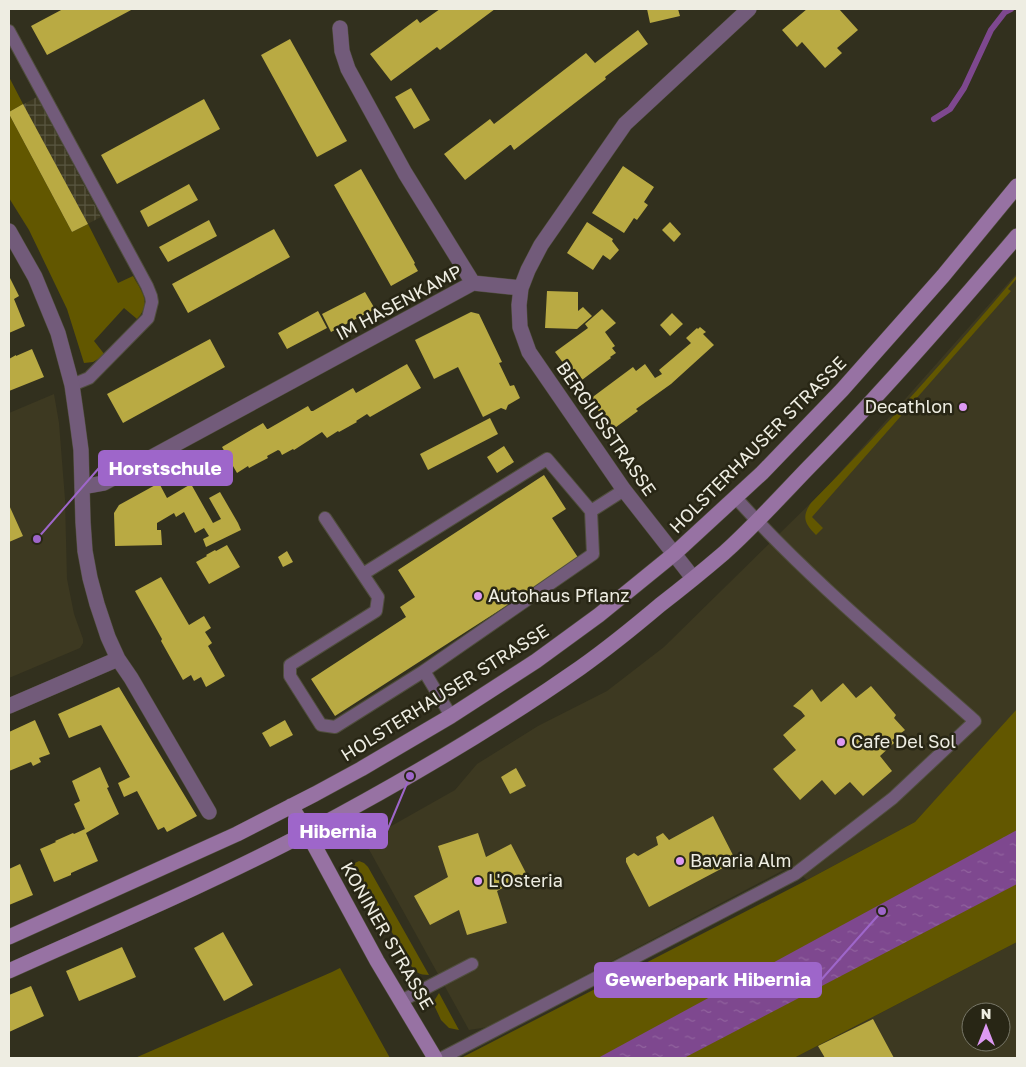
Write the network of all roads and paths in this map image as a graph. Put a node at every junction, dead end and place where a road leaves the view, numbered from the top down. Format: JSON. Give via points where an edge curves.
{"nodes":[{"id":1,"x":749,"y":9,"type":"edge"},
{"id":2,"x":735,"y":15,"type":"edge"},
{"id":3,"x":340,"y":28,"type":"dead end"},
{"id":4,"x":9,"y":31,"type":"edge"},
{"id":5,"x":1017,"y":186,"type":"edge"},
{"id":6,"x":9,"y":230,"type":"edge"},
{"id":7,"x":1017,"y":236,"type":"edge"},
{"id":8,"x":473,"y":283,"type":"junction"},
{"id":9,"x":521,"y":288,"type":"junction"},
{"id":10,"x":72,"y":385,"type":"junction"},
{"id":11,"x":82,"y":488,"type":"junction"},
{"id":12,"x":624,"y":490,"type":"junction"},
{"id":13,"x":736,"y":498,"type":"junction"},
{"id":14,"x":591,"y":511,"type":"junction"},
{"id":15,"x":325,"y":518,"type":"dead end"},
{"id":16,"x":757,"y":521,"type":"junction"},
{"id":17,"x":674,"y":554,"type":"junction"},
{"id":18,"x":363,"y":574,"type":"junction"},
{"id":19,"x":693,"y":578,"type":"junction"},
{"id":20,"x":118,"y":659,"type":"junction"},
{"id":21,"x":424,"y":671,"type":"junction"},
{"id":22,"x":9,"y":706,"type":"edge"},
{"id":23,"x":451,"y":716,"type":"junction"},
{"id":24,"x":291,"y":806,"type":"junction"},
{"id":25,"x":210,"y":812,"type":"dead end"},
{"id":26,"x":307,"y":832,"type":"junction"},
{"id":27,"x":9,"y":937,"type":"edge"},
{"id":28,"x":472,"y":964,"type":"dead end"},
{"id":29,"x":9,"y":971,"type":"edge"},
{"id":30,"x":401,"y":1001,"type":"junction"},
{"id":31,"x":436,"y":1058,"type":"edge"},
{"id":32,"x":442,"y":1058,"type":"edge"}],
"edges":[{"from":1,"to":2,"type":"street"},
{"from":2,"to":9,"type":"street","via":[[625,124],[541,245]]},
{"from":3,"to":8,"type":"street","via":[[348,69],[405,173]]},
{"from":4,"to":10,"type":"lane","via":[[151,296],[148,318],[89,378]]},
{"from":5,"to":13,"type":"main road","name":"HOLSTERHAUSER STRASSE","via":[[842,390]]},
{"from":6,"to":10,"type":"street","via":[[35,277],[55,325]]},
{"from":7,"to":16,"type":"main road","via":[[864,411]]},
{"from":8,"to":9,"type":"street","name":"IM HASENKAMP"},
{"from":8,"to":11,"type":"street","name":"IM HASENKAMP","via":[[104,484]]},
{"from":9,"to":12,"type":"street","name":"BERGIUSSTRASSE","via":[[520,327],[529,352]]},
{"from":10,"to":11,"type":"street","via":[[81,450]]},
{"from":11,"to":20,"type":"street","via":[[90,578]]},
{"from":12,"to":14,"type":"lane"},
{"from":12,"to":17,"type":"street","name":"BERGIUSSTRASSE"},
{"from":13,"to":16,"type":"lane"},
{"from":13,"to":17,"type":"main road","name":"HOLSTERHAUSER STRASSE"},
{"from":14,"to":18,"type":"lane","via":[[547,459]]},
{"from":14,"to":21,"type":"lane","via":[[593,554]]},
{"from":15,"to":18,"type":"lane"},
{"from":16,"to":19,"type":"main road"},
{"from":16,"to":32,"type":"lane","via":[[802,566],[975,721],[893,798],[795,874]]},
{"from":17,"to":19,"type":"street","name":"BERGIUSSTRASSE"},
{"from":17,"to":23,"type":"main road","name":"HOLSTERHAUSER STRASSE","via":[[536,661]]},
{"from":18,"to":21,"type":"lane","via":[[378,597],[376,611],[290,665],[290,676],[321,725],[335,727]]},
{"from":19,"to":26,"type":"main road","via":[[611,645],[530,702],[410,776]]},
{"from":20,"to":22,"type":"street"},
{"from":20,"to":25,"type":"street"},
{"from":21,"to":23,"type":"lane"},
{"from":23,"to":24,"type":"main road","name":"HOLSTERHAUSER STRASSE"},
{"from":24,"to":26,"type":"main road","name":"KONINER STRASSE"},
{"from":24,"to":27,"type":"main road","name":"HOLSTERHAUSER STRASSE","via":[[237,834]]},
{"from":26,"to":29,"type":"main road","via":[[165,902]]},
{"from":26,"to":30,"type":"main road","name":"KONINER STRASSE"},
{"from":28,"to":30,"type":"lane"},
{"from":30,"to":31,"type":"main road","name":"KONINER STRASSE"}]}
